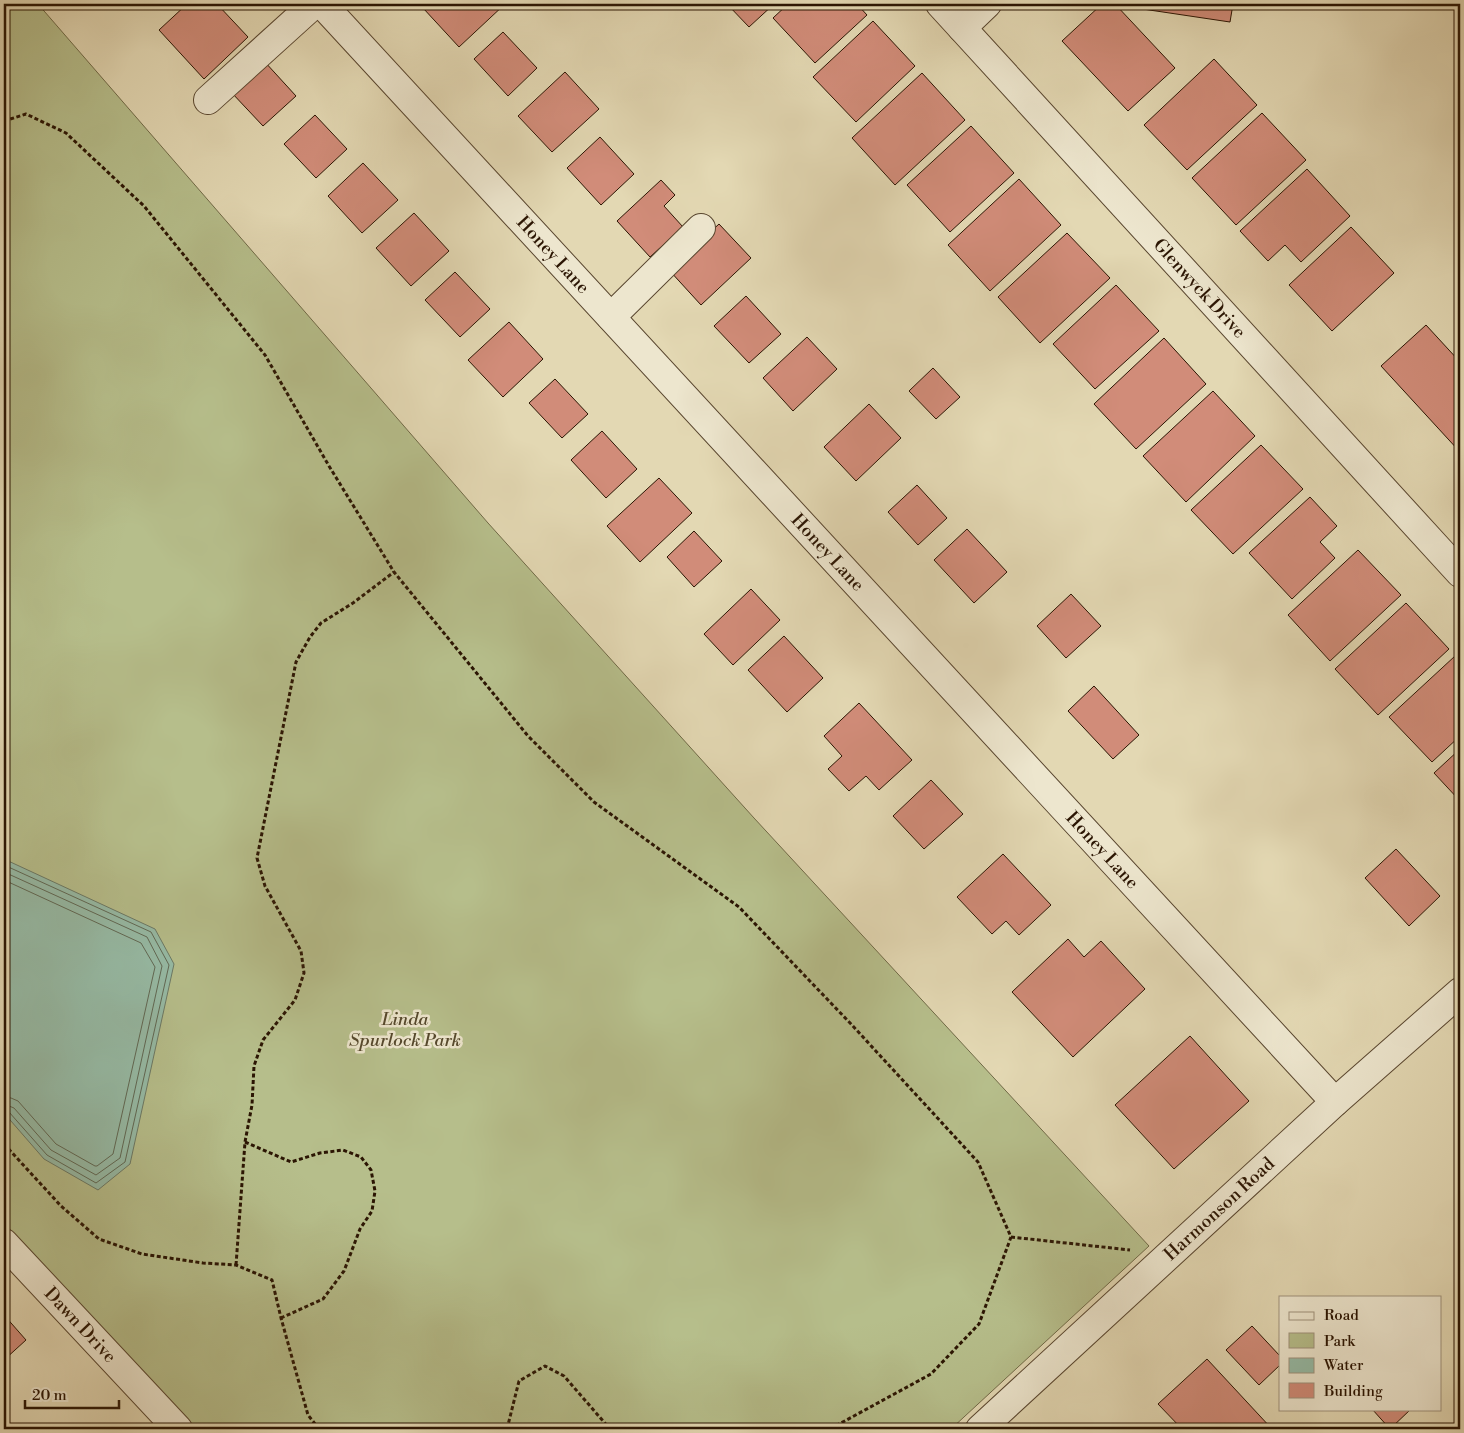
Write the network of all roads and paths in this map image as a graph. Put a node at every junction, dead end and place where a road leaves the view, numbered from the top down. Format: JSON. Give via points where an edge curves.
{"nodes":[{"id":1,"x":314,"y":4,"type":"edge"},
{"id":2,"x":322,"y":4,"type":"edge"},
{"id":3,"x":940,"y":4,"type":"edge"},
{"id":4,"x":986,"y":4,"type":"edge"},
{"id":5,"x":962,"y":28,"type":"junction"},
{"id":6,"x":208,"y":100,"type":"dead end"},
{"id":7,"x":4,"y":120,"type":"edge"},
{"id":8,"x":701,"y":228,"type":"dead end"},
{"id":9,"x":611,"y":317,"type":"junction"},
{"id":10,"x":394,"y":572,"type":"junction"},
{"id":11,"x":1460,"y":573,"type":"edge"},
{"id":12,"x":1460,"y":992,"type":"edge"},
{"id":13,"x":1335,"y":1102,"type":"junction"},
{"id":14,"x":245,"y":1142,"type":"junction"},
{"id":15,"x":4,"y":1144,"type":"edge"},
{"id":16,"x":1011,"y":1237,"type":"junction"},
{"id":17,"x":4,"y":1243,"type":"edge"},
{"id":18,"x":1171,"y":1254,"type":"junction"},
{"id":19,"x":236,"y":1265,"type":"junction"},
{"id":20,"x":281,"y":1318,"type":"junction"},
{"id":21,"x":178,"y":1429,"type":"edge"},
{"id":22,"x":319,"y":1429,"type":"edge"},
{"id":23,"x":507,"y":1429,"type":"edge"},
{"id":24,"x":610,"y":1429,"type":"edge"},
{"id":25,"x":830,"y":1429,"type":"edge"},
{"id":26,"x":980,"y":1429,"type":"edge"}],
"edges":[{"from":1,"to":6,"type":"street"},
{"from":2,"to":9,"type":"street","name":"Honey Lane"},
{"from":3,"to":5,"type":"street","name":"Glenwyck Drive"},
{"from":4,"to":5,"type":"street"},
{"from":5,"to":11,"type":"street","name":"Glenwyck Drive"},
{"from":7,"to":10,"type":"path","via":[[26,114],[66,133],[144,206],[265,355]]},
{"from":8,"to":9,"type":"street"},
{"from":9,"to":13,"type":"street","name":"Honey Lane"},
{"from":10,"to":14,"type":"path","via":[[320,623],[296,662],[257,858],[265,886],[301,951],[304,974],[295,1000],[263,1040],[254,1066],[252,1105]]},
{"from":10,"to":16,"type":"path","via":[[528,736],[594,802],[740,907],[852,1024],[978,1162]]},
{"from":12,"to":13,"type":"street","name":"Harmonson Road"},
{"from":13,"to":18,"type":"street","name":"Harmonson Road"},
{"from":14,"to":19,"type":"path"},
{"from":14,"to":20,"type":"path","via":[[291,1162],[343,1150],[361,1157],[371,1170],[375,1190],[372,1211],[360,1230],[344,1271],[322,1299]]},
{"from":15,"to":19,"type":"path","via":[[61,1206],[99,1239],[142,1254]]},
{"from":16,"to":18,"type":"path"},
{"from":16,"to":25,"type":"path","via":[[979,1324],[931,1374]]},
{"from":17,"to":21,"type":"street","name":"Dawn Drive"},
{"from":18,"to":26,"type":"street","name":"Harmonson Road"},
{"from":19,"to":20,"type":"path","via":[[272,1280]]},
{"from":20,"to":22,"type":"path","via":[[308,1415]]},
{"from":23,"to":24,"type":"path","via":[[520,1381],[545,1366],[564,1376]]}]}
